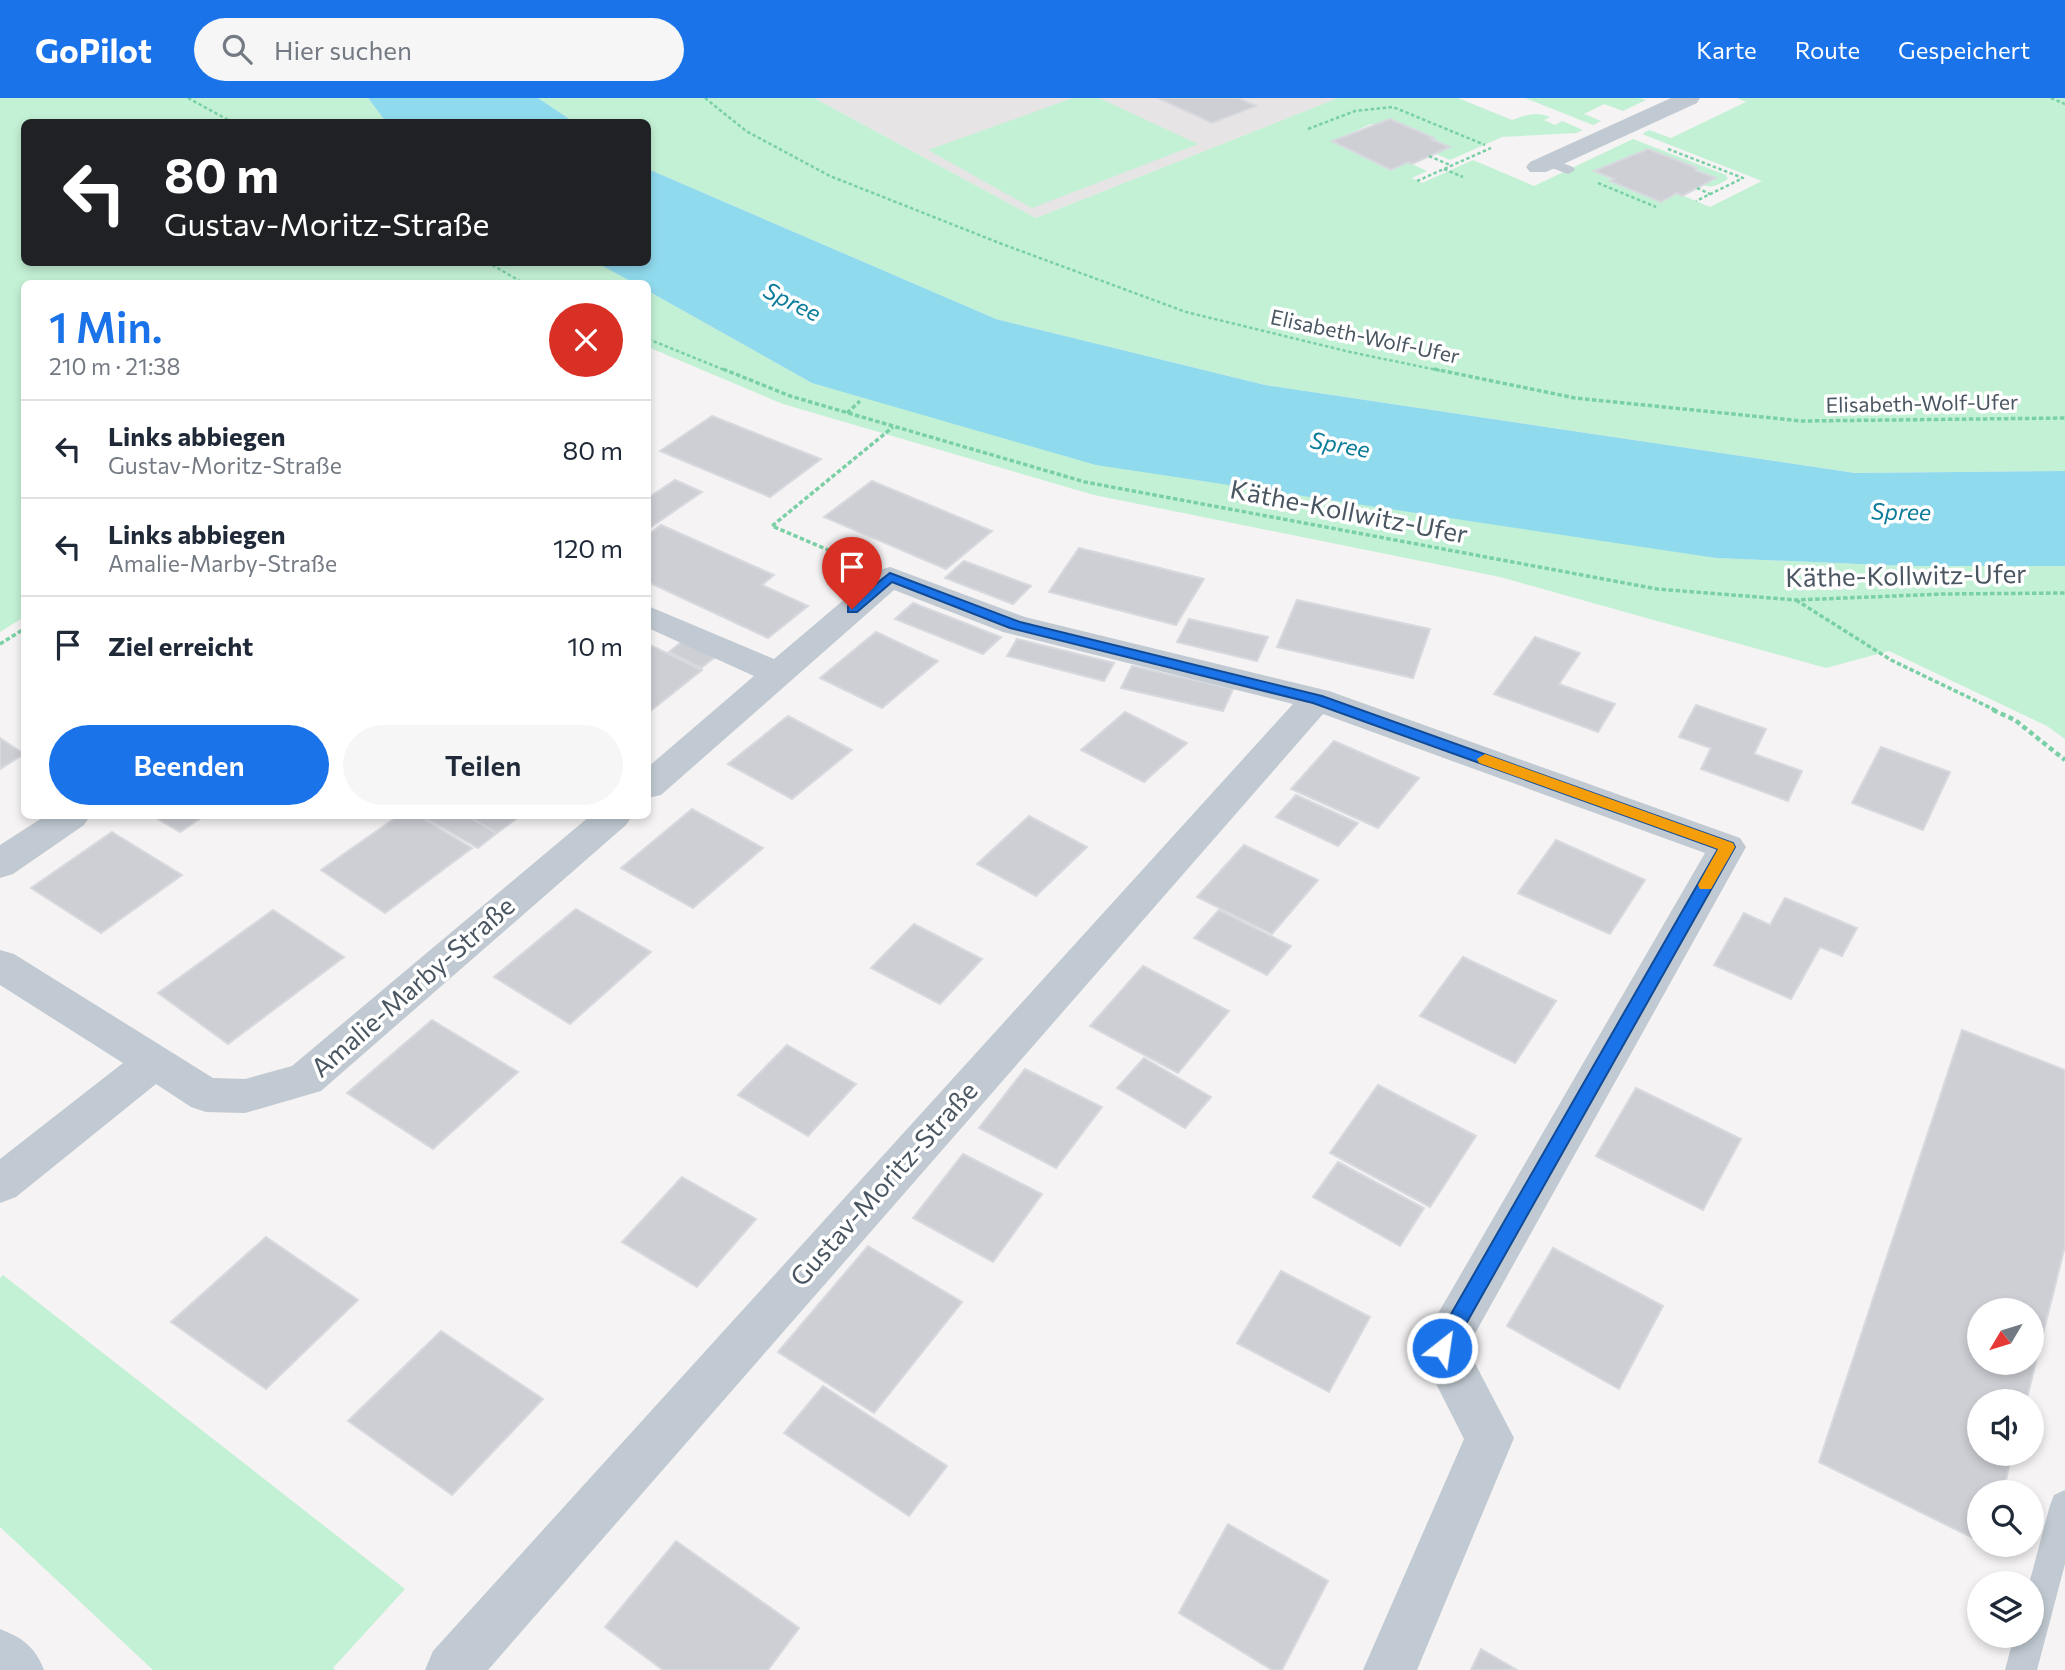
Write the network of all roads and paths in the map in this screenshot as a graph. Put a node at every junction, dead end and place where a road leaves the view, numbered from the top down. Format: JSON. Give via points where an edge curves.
{"nodes":[{"id":1,"x":188,"y":98,"type":"edge"},
{"id":2,"x":705,"y":98,"type":"edge"},
{"id":3,"x":1689,"y":98,"type":"edge"},
{"id":4,"x":2051,"y":98,"type":"edge"},
{"id":5,"x":2065,"y":104,"type":"edge"},
{"id":6,"x":226,"y":119,"type":"edge"},
{"id":7,"x":1308,"y":129,"type":"dead end"},
{"id":8,"x":1485,"y":145,"type":"dead end"},
{"id":9,"x":1661,"y":146,"type":"dead end"},
{"id":10,"x":1491,"y":148,"type":"dead end"},
{"id":11,"x":1429,"y":156,"type":"dead end"},
{"id":12,"x":1451,"y":166,"type":"junction"},
{"id":13,"x":1552,"y":167,"type":"joint"},
{"id":14,"x":1444,"y":169,"type":"junction"},
{"id":15,"x":1463,"y":177,"type":"dead end"},
{"id":16,"x":1418,"y":181,"type":"dead end"},
{"id":17,"x":1697,"y":188,"type":"dead end"},
{"id":18,"x":1711,"y":194,"type":"junction"},
{"id":19,"x":1696,"y":201,"type":"dead end"},
{"id":20,"x":1656,"y":207,"type":"dead end"},
{"id":21,"x":493,"y":266,"type":"edge"},
{"id":22,"x":518,"y":280,"type":"edge"},
{"id":23,"x":651,"y":340,"type":"edge"},
{"id":24,"x":860,"y":401,"type":"dead end"},
{"id":25,"x":847,"y":413,"type":"junction"},
{"id":26,"x":2065,"y":418,"type":"edge"},
{"id":27,"x":894,"y":426,"type":"junction"},
{"id":28,"x":890,"y":577,"type":"junction"},
{"id":29,"x":2065,"y":593,"type":"edge"},
{"id":30,"x":1796,"y":600,"type":"junction"},
{"id":31,"x":651,"y":617,"type":"edge"},
{"id":32,"x":21,"y":631,"type":"edge"},
{"id":33,"x":0,"y":644,"type":"edge"},
{"id":34,"x":778,"y":674,"type":"junction"},
{"id":35,"x":1317,"y":699,"type":"junction"},
{"id":36,"x":2065,"y":760,"type":"edge"},
{"id":37,"x":651,"y":783,"type":"edge"},
{"id":38,"x":67,"y":819,"type":"edge"},
{"id":39,"x":610,"y":819,"type":"edge"},
{"id":40,"x":0,"y":864,"type":"edge"},
{"id":41,"x":0,"y":965,"type":"edge"},
{"id":42,"x":154,"y":1062,"type":"junction"},
{"id":43,"x":0,"y":1184,"type":"edge"},
{"id":44,"x":2065,"y":1505,"type":"edge"},
{"id":45,"x":2044,"y":1585,"type":"edge"},
{"id":46,"x":2027,"y":1648,"type":"edge"},
{"id":47,"x":0,"y":1656,"type":"edge"},
{"id":48,"x":17,"y":1670,"type":"edge"},
{"id":49,"x":452,"y":1670,"type":"edge"},
{"id":50,"x":1391,"y":1670,"type":"edge"},
{"id":51,"x":2021,"y":1670,"type":"edge"}],
"edges":[{"from":1,"to":6,"type":"path"},
{"from":2,"to":26,"type":"path","name":"Elisabeth-Wolf-Ufer","via":[[746,131],[830,176],[977,234],[1186,312],[1350,352],[1575,398],[1802,421]]},
{"from":3,"to":13,"type":"street"},
{"from":4,"to":5,"type":"path"},
{"from":7,"to":8,"type":"path","via":[[1354,111],[1392,107]]},
{"from":9,"to":18,"type":"path","via":[[1743,178]]},
{"from":10,"to":12,"type":"path"},
{"from":11,"to":12,"type":"path"},
{"from":12,"to":14,"type":"path"},
{"from":13,"to":20,"type":"path"},
{"from":14,"to":15,"type":"path"},
{"from":14,"to":16,"type":"path"},
{"from":17,"to":18,"type":"path"},
{"from":18,"to":19,"type":"path"},
{"from":21,"to":22,"type":"path"},
{"from":23,"to":25,"type":"path","name":"Käthe-Kollwitz-Ufer","via":[[790,396]]},
{"from":24,"to":25,"type":"path"},
{"from":25,"to":27,"type":"path","name":"Käthe-Kollwitz-Ufer"},
{"from":27,"to":28,"type":"path","via":[[772,526]]},
{"from":27,"to":30,"type":"path","name":"Käthe-Kollwitz-Ufer","via":[[1084,482],[1657,589]]},
{"from":28,"to":34,"type":"street"},
{"from":28,"to":35,"type":"street","via":[[1015,625]]},
{"from":29,"to":30,"type":"path","name":"Käthe-Kollwitz-Ufer"},
{"from":30,"to":36,"type":"path","via":[[1891,660],[2015,720]]},
{"from":31,"to":34,"type":"street"},
{"from":32,"to":33,"type":"path"},
{"from":34,"to":37,"type":"street"},
{"from":35,"to":49,"type":"street","name":"Gustav-Moritz-Straße"},
{"from":35,"to":50,"type":"street","via":[[1727,847],[1442,1348],[1489,1438]]},
{"from":38,"to":40,"type":"street"},
{"from":39,"to":42,"type":"street","name":"Amalie-Marby-Straße","via":[[306,1080],[245,1096],[206,1095]]},
{"from":41,"to":42,"type":"street","name":"Amalie-Marby-Straße"},
{"from":42,"to":43,"type":"street"},
{"from":44,"to":45,"type":"lane"},
{"from":46,"to":51,"type":"lane"},
{"from":47,"to":48,"type":"street"}]}
